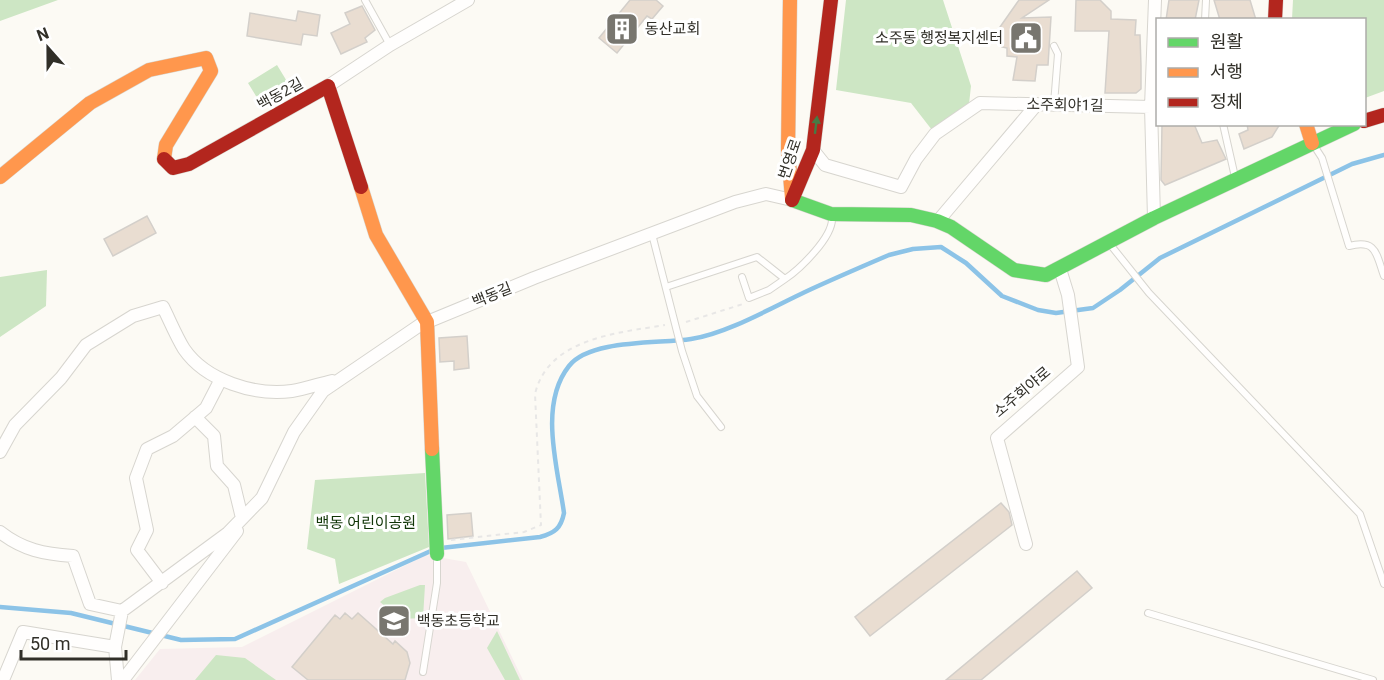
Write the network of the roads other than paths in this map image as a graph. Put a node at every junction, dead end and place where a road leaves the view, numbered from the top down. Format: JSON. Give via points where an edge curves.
{"nodes":[{"id":1,"x":365,"y":0,"type":"edge"},
{"id":2,"x":468,"y":0,"type":"edge"},
{"id":3,"x":790,"y":0,"type":"edge"},
{"id":4,"x":831,"y":0,"type":"edge"},
{"id":5,"x":1155,"y":0,"type":"edge"},
{"id":6,"x":1206,"y":0,"type":"edge"},
{"id":7,"x":1276,"y":0,"type":"edge"},
{"id":8,"x":1205,"y":18,"type":"edge"},
{"id":9,"x":1275,"y":18,"type":"edge"},
{"id":10,"x":390,"y":45,"type":"junction"},
{"id":11,"x":1054,"y":46,"type":"dead end"},
{"id":12,"x":789,"y":68,"type":"junction"},
{"id":13,"x":822,"y":71,"type":"junction"},
{"id":14,"x":328,"y":86,"type":"junction"},
{"id":15,"x":1037,"y":104,"type":"junction"},
{"id":16,"x":1054,"y":104,"type":"junction"},
{"id":17,"x":1151,"y":107,"type":"junction"},
{"id":18,"x":1384,"y":115,"type":"edge"},
{"id":19,"x":1366,"y":121,"type":"edge"},
{"id":20,"x":1223,"y":126,"type":"edge"},
{"id":21,"x":1307,"y":126,"type":"edge"},
{"id":22,"x":1350,"y":126,"type":"edge"},
{"id":23,"x":1312,"y":143,"type":"junction"},
{"id":24,"x":813,"y":150,"type":"junction"},
{"id":25,"x":0,"y":177,"type":"edge"},
{"id":26,"x":1236,"y":181,"type":"junction"},
{"id":27,"x":792,"y":200,"type":"junction"},
{"id":28,"x":832,"y":214,"type":"junction"},
{"id":29,"x":1155,"y":218,"type":"junction"},
{"id":30,"x":938,"y":221,"type":"junction"},
{"id":31,"x":652,"y":233,"type":"junction"},
{"id":32,"x":1108,"y":242,"type":"junction"},
{"id":33,"x":1060,"y":270,"type":"junction"},
{"id":34,"x":1384,"y":276,"type":"edge"},
{"id":35,"x":742,"y":277,"type":"dead end"},
{"id":36,"x":785,"y":279,"type":"junction"},
{"id":37,"x":666,"y":287,"type":"junction"},
{"id":38,"x":427,"y":322,"type":"junction"},
{"id":39,"x":341,"y":378,"type":"junction"},
{"id":40,"x":221,"y":379,"type":"junction"},
{"id":41,"x":195,"y":417,"type":"junction"},
{"id":42,"x":721,"y":427,"type":"dead end"},
{"id":43,"x":0,"y":452,"type":"edge"},
{"id":44,"x":262,"y":498,"type":"junction"},
{"id":45,"x":242,"y":518,"type":"junction"},
{"id":46,"x":0,"y":532,"type":"edge"},
{"id":47,"x":1026,"y":543,"type":"dead end"},
{"id":48,"x":437,"y":548,"type":"joint"},
{"id":49,"x":162,"y":583,"type":"junction"},
{"id":50,"x":1384,"y":584,"type":"edge"},
{"id":51,"x":122,"y":611,"type":"junction"},
{"id":52,"x":1148,"y":613,"type":"dead end"},
{"id":53,"x":115,"y":647,"type":"junction"},
{"id":54,"x":423,"y":672,"type":"dead end"},
{"id":55,"x":3,"y":680,"type":"edge"},
{"id":56,"x":118,"y":680,"type":"edge"},
{"id":57,"x":123,"y":680,"type":"edge"},
{"id":58,"x":1373,"y":680,"type":"edge"}],
"edges":[{"from":1,"to":10,"type":"lane"},
{"from":2,"to":10,"type":"street"},
{"from":3,"to":12,"type":"street","name":"번영로"},
{"from":4,"to":13,"type":"street","name":"번영로"},
{"from":5,"to":17,"type":"street"},
{"from":6,"to":8,"type":"lane"},
{"from":7,"to":9,"type":"street"},
{"from":10,"to":14,"type":"street"},
{"from":11,"to":16,"type":"lane","via":[[1058,54]]},
{"from":12,"to":13,"type":"street","via":[[805,78]]},
{"from":12,"to":27,"type":"street","name":"번영로"},
{"from":24,"to":13,"type":"street","name":"번영로","one_way":true},
{"from":14,"to":25,"type":"street","name":"백동2길","via":[[189,164],[173,168],[164,160],[166,145],[211,70],[206,58],[149,70],[90,103]]},
{"from":14,"to":38,"type":"street","via":[[376,235]]},
{"from":15,"to":16,"type":"street","name":"소주회야1길"},
{"from":15,"to":24,"type":"street","name":"소주회야1길","via":[[980,103],[935,134],[901,187],[825,165]]},
{"from":15,"to":30,"type":"street"},
{"from":16,"to":17,"type":"street","name":"소주회야1길"},
{"from":17,"to":29,"type":"street"},
{"from":18,"to":19,"type":"street"},
{"from":20,"to":26,"type":"lane"},
{"from":21,"to":23,"type":"street"},
{"from":22,"to":23,"type":"street"},
{"from":23,"to":26,"type":"street"},
{"from":23,"to":34,"type":"lane","via":[[1322,158],[1349,246],[1370,246]]},
{"from":24,"to":27,"type":"street","name":"번영로"},
{"from":26,"to":29,"type":"street"},
{"from":27,"to":28,"type":"street"},
{"from":27,"to":31,"type":"street","name":"백동길","via":[[766,194]]},
{"from":28,"to":30,"type":"street","via":[[916,216]]},
{"from":28,"to":36,"type":"lane","via":[[832,224],[816,250]]},
{"from":29,"to":32,"type":"street"},
{"from":30,"to":33,"type":"street","via":[[1018,273],[1046,275]]},
{"from":31,"to":37,"type":"lane"},
{"from":31,"to":38,"type":"street","name":"백동길"},
{"from":32,"to":33,"type":"street"},
{"from":32,"to":50,"type":"lane","via":[[1149,293],[1360,514]]},
{"from":33,"to":47,"type":"street","name":"소주회야로","via":[[1068,295],[1078,367],[997,438]]},
{"from":35,"to":36,"type":"lane","via":[[749,298]]},
{"from":36,"to":37,"type":"lane","via":[[757,257]]},
{"from":37,"to":42,"type":"lane","via":[[697,396]]},
{"from":38,"to":39,"type":"street","name":"백동길"},
{"from":38,"to":48,"type":"street"},
{"from":39,"to":40,"type":"street","via":[[293,391],[272,392]]},
{"from":39,"to":44,"type":"street","name":"백동길","via":[[323,391],[294,432]]},
{"from":40,"to":41,"type":"street","via":[[206,408]]},
{"from":40,"to":43,"type":"street","via":[[204,370],[185,350],[163,308],[134,316],[86,345],[61,378],[15,425]]},
{"from":41,"to":45,"type":"street","via":[[214,436],[217,466],[234,485]]},
{"from":41,"to":49,"type":"street","via":[[173,436],[147,449],[136,478],[147,530],[137,550]]},
{"from":44,"to":45,"type":"street","name":"백동길"},
{"from":44,"to":57,"type":"street","name":"백동길"},
{"from":45,"to":49,"type":"street","name":"백동길"},
{"from":46,"to":51,"type":"street","via":[[15,544],[40,554],[73,556],[90,604]]},
{"from":48,"to":54,"type":"lane","via":[[437,583]]},
{"from":49,"to":51,"type":"street","name":"백동길"},
{"from":51,"to":53,"type":"street"},
{"from":52,"to":58,"type":"lane"},
{"from":53,"to":55,"type":"street","via":[[23,632]]},
{"from":53,"to":56,"type":"street"}]}
